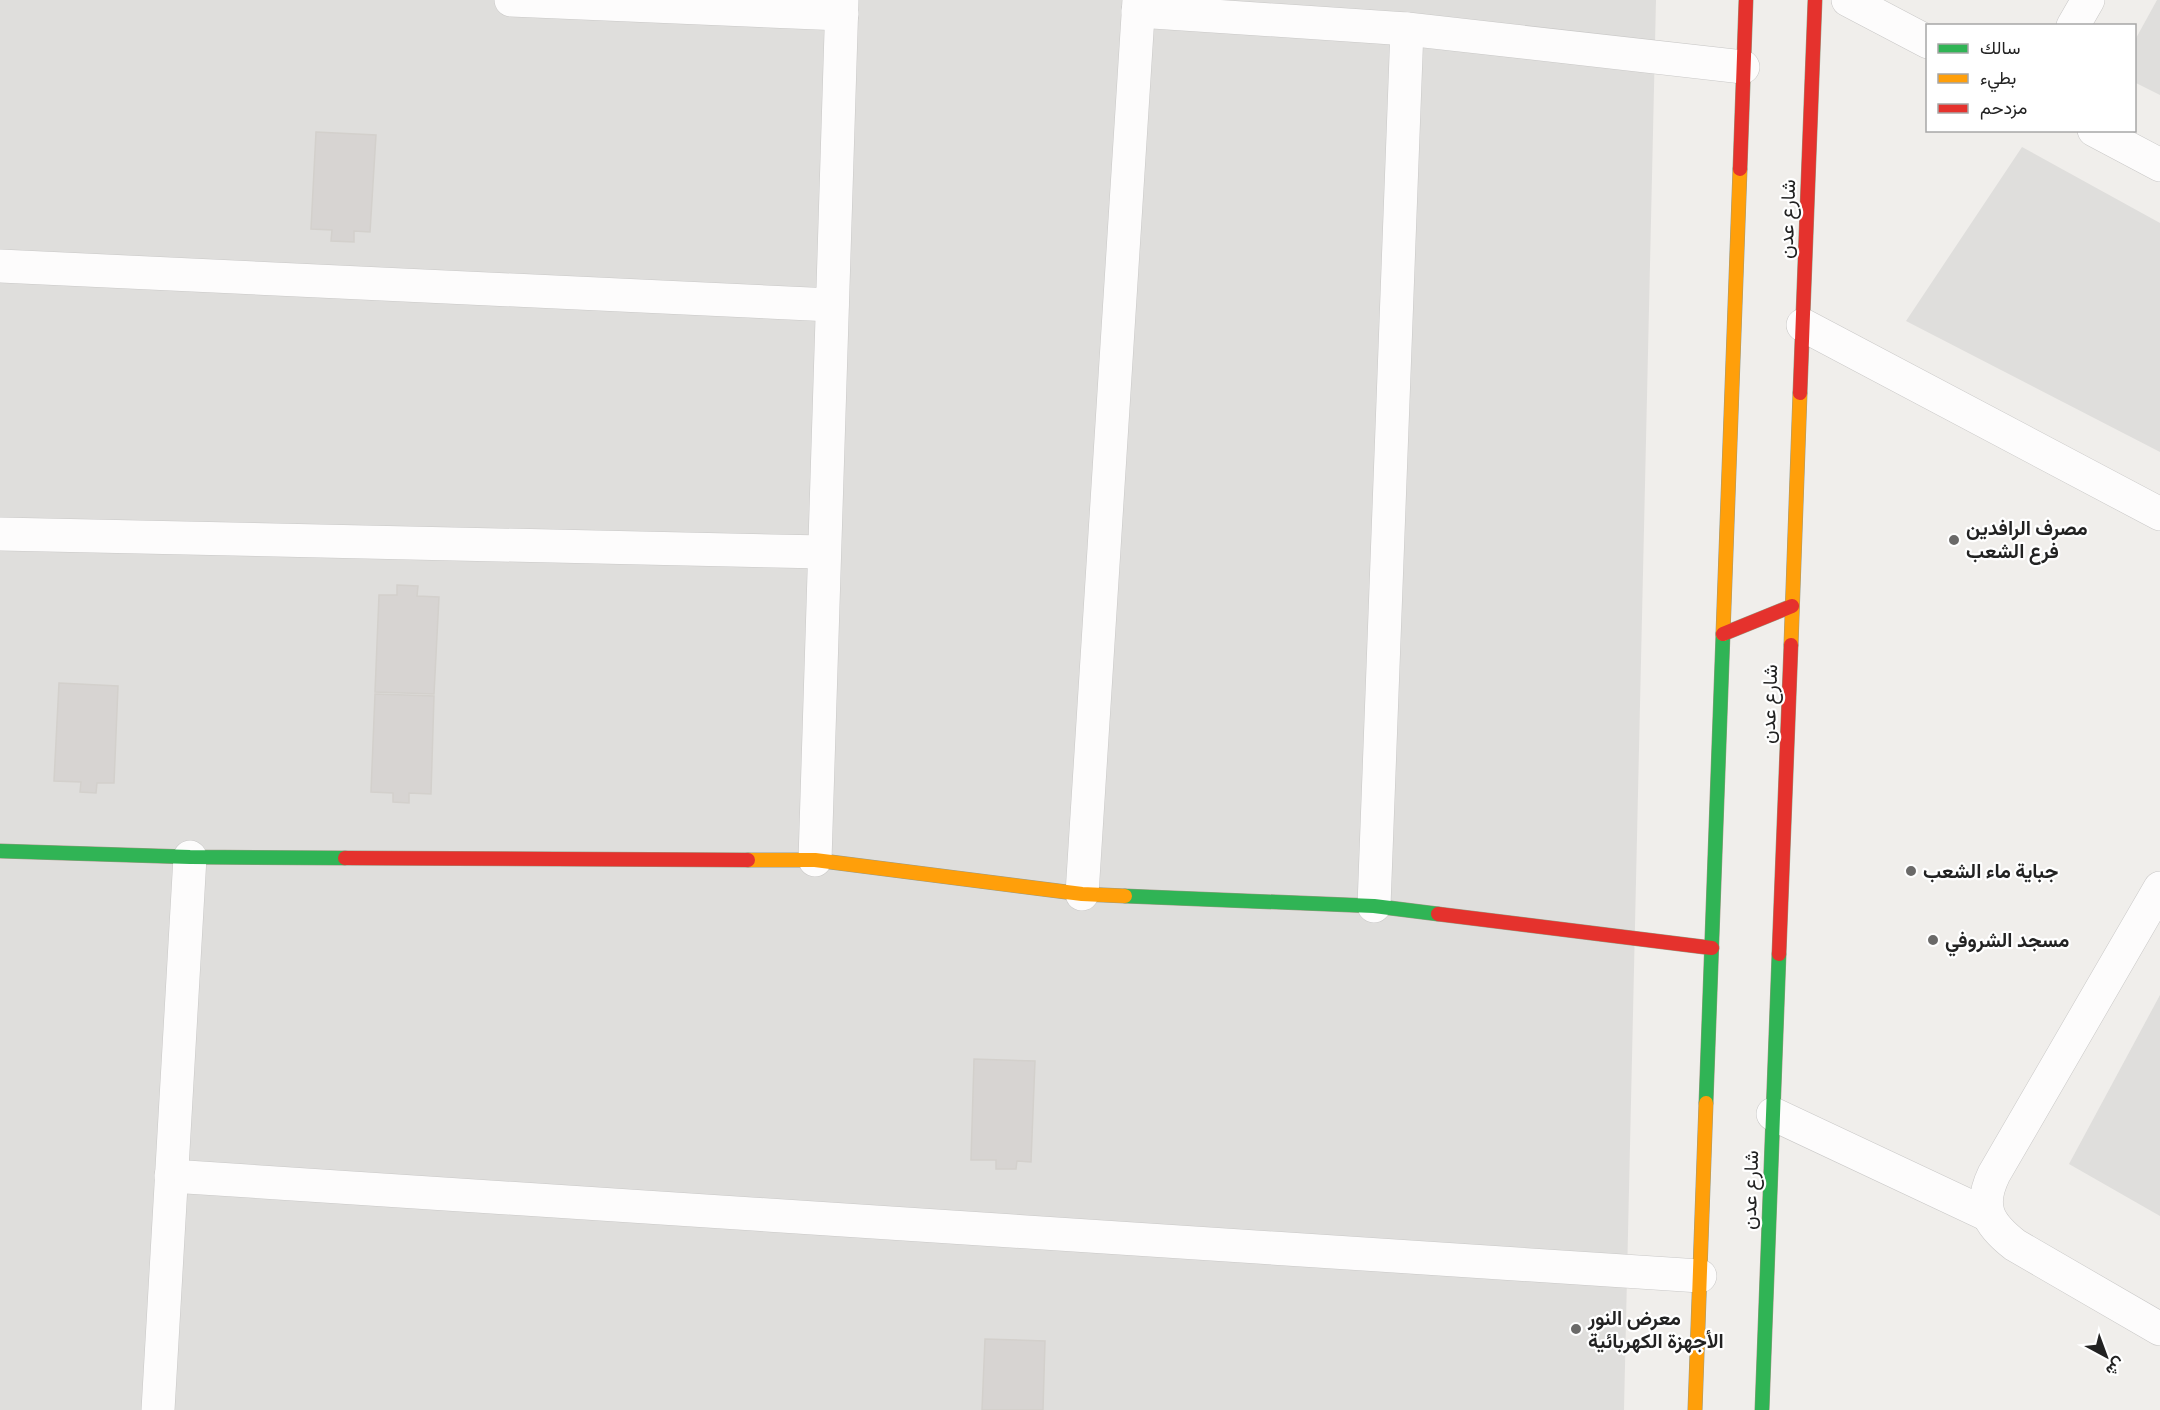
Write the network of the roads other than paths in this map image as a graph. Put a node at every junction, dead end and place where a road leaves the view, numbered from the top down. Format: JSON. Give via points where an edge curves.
{"nodes":[{"id":1,"x":511,"y":0,"type":"edge"},
{"id":2,"x":1746,"y":0,"type":"edge"},
{"id":3,"x":1815,"y":0,"type":"edge"},
{"id":4,"x":1848,"y":0,"type":"edge"},
{"id":5,"x":2088,"y":0,"type":"edge"},
{"id":6,"x":1139,"y":6,"type":"edge"},
{"id":7,"x":842,"y":7,"type":"edge"},
{"id":8,"x":2074,"y":24,"type":"edge"},
{"id":9,"x":1407,"y":29,"type":"junction"},
{"id":10,"x":1926,"y":41,"type":"edge"},
{"id":11,"x":1743,"y":68,"type":"junction"},
{"id":12,"x":2098,"y":132,"type":"edge"},
{"id":13,"x":2160,"y":165,"type":"edge"},
{"id":14,"x":0,"y":266,"type":"edge"},
{"id":15,"x":832,"y":305,"type":"junction"},
{"id":16,"x":1803,"y":325,"type":"junction"},
{"id":17,"x":2160,"y":514,"type":"edge"},
{"id":18,"x":0,"y":534,"type":"edge"},
{"id":19,"x":824,"y":552,"type":"junction"},
{"id":20,"x":1792,"y":606,"type":"junction"},
{"id":21,"x":1723,"y":634,"type":"junction"},
{"id":22,"x":0,"y":851,"type":"edge"},
{"id":23,"x":190,"y":857,"type":"junction"},
{"id":24,"x":814,"y":860,"type":"junction"},
{"id":25,"x":2160,"y":888,"type":"edge"},
{"id":26,"x":1082,"y":894,"type":"junction"},
{"id":27,"x":1374,"y":906,"type":"junction"},
{"id":28,"x":1712,"y":948,"type":"junction"},
{"id":29,"x":1773,"y":1114,"type":"junction"},
{"id":30,"x":171,"y":1176,"type":"junction"},
{"id":31,"x":1988,"y":1215,"type":"junction"},
{"id":32,"x":1700,"y":1276,"type":"junction"},
{"id":33,"x":2160,"y":1329,"type":"edge"},
{"id":34,"x":158,"y":1410,"type":"edge"},
{"id":35,"x":1695,"y":1410,"type":"edge"},
{"id":36,"x":1762,"y":1410,"type":"edge"}],
"edges":[{"from":1,"to":7,"type":"street"},
{"from":2,"to":11,"type":"street"},
{"from":3,"to":16,"type":"street","name":"شارع عدن"},
{"from":4,"to":10,"type":"street"},
{"from":5,"to":8,"type":"street"},
{"from":6,"to":9,"type":"street"},
{"from":6,"to":26,"type":"street"},
{"from":7,"to":15,"type":"street"},
{"from":9,"to":11,"type":"street"},
{"from":9,"to":27,"type":"street"},
{"from":11,"to":21,"type":"street"},
{"from":12,"to":13,"type":"street"},
{"from":14,"to":15,"type":"street"},
{"from":15,"to":19,"type":"street"},
{"from":16,"to":17,"type":"street"},
{"from":16,"to":20,"type":"street","name":"شارع عدن"},
{"from":18,"to":19,"type":"street"},
{"from":19,"to":24,"type":"street"},
{"from":20,"to":21,"type":"street"},
{"from":20,"to":29,"type":"street","name":"شارع عدن"},
{"from":21,"to":28,"type":"street"},
{"from":22,"to":23,"type":"street"},
{"from":23,"to":24,"type":"street"},
{"from":23,"to":30,"type":"street"},
{"from":24,"to":26,"type":"street"},
{"from":25,"to":31,"type":"street","via":[[1994,1174],[1988,1187]]},
{"from":26,"to":27,"type":"street"},
{"from":27,"to":28,"type":"street"},
{"from":28,"to":32,"type":"street"},
{"from":29,"to":31,"type":"street"},
{"from":29,"to":36,"type":"street","name":"شارع عدن"},
{"from":30,"to":32,"type":"street"},
{"from":30,"to":34,"type":"street"},
{"from":31,"to":33,"type":"street","via":[[2015,1245]]},
{"from":32,"to":35,"type":"street"}]}
